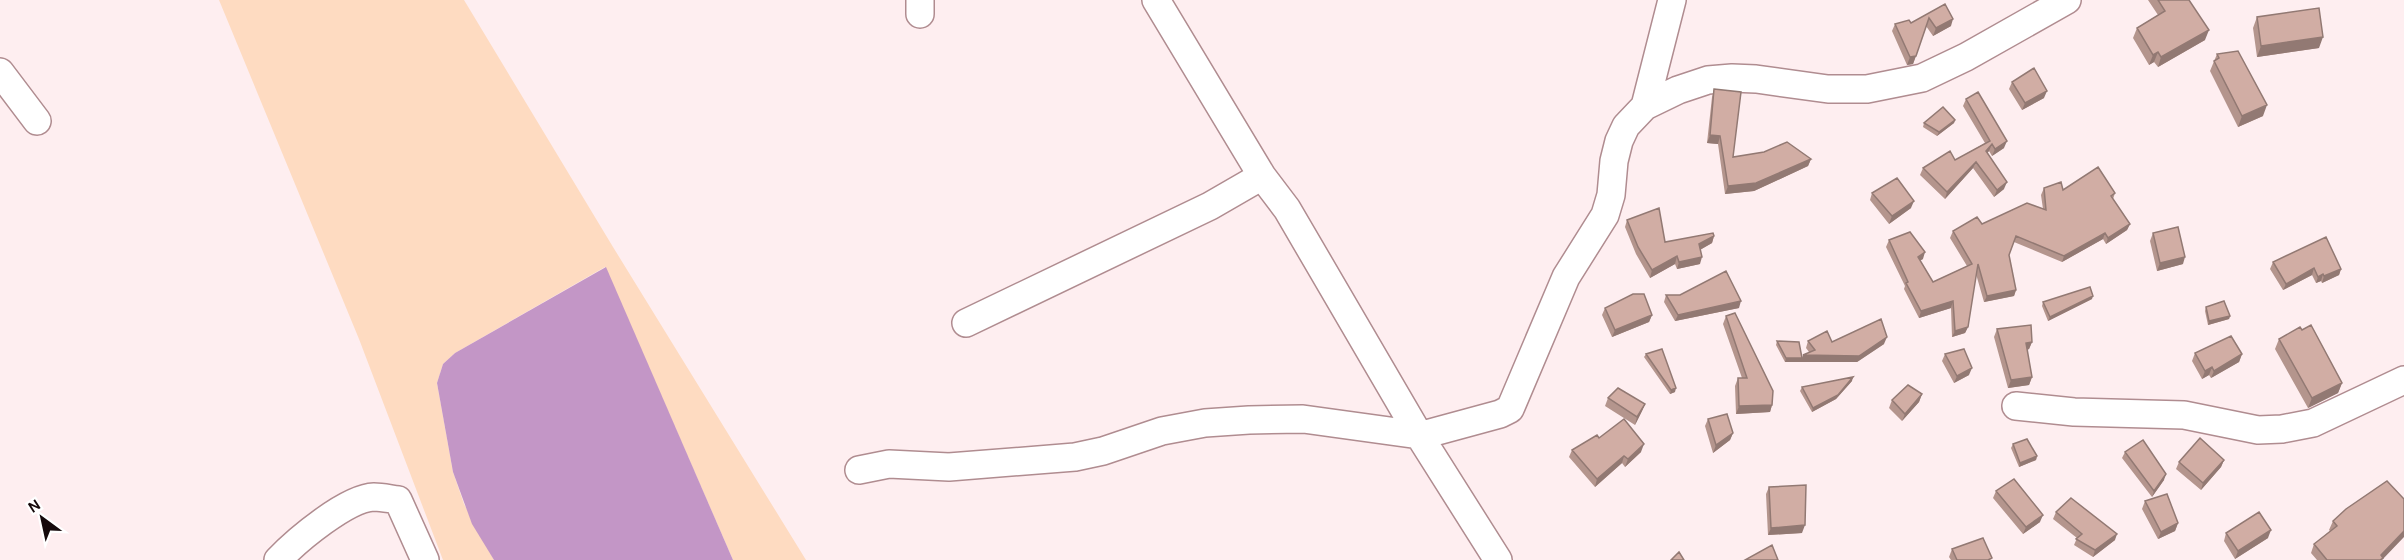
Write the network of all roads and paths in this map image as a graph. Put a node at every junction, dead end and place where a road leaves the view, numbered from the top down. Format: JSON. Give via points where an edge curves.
{"nodes":[{"id":1,"x":1156,"y":0,"type":"edge"},
{"id":2,"x":1672,"y":0,"type":"edge"},
{"id":3,"x":2060,"y":2,"type":"edge"},
{"id":4,"x":0,"y":72,"type":"edge"},
{"id":5,"x":1645,"y":106,"type":"junction"},
{"id":6,"x":37,"y":121,"type":"dead end"},
{"id":7,"x":1262,"y":176,"type":"junction"},
{"id":8,"x":966,"y":323,"type":"dead end"},
{"id":9,"x":2404,"y":381,"type":"edge"},
{"id":10,"x":2016,"y":406,"type":"dead end"},
{"id":11,"x":1419,"y":435,"type":"junction"},
{"id":12,"x":859,"y":470,"type":"dead end"},
{"id":13,"x":278,"y":560,"type":"edge"},
{"id":14,"x":425,"y":560,"type":"edge"},
{"id":15,"x":1498,"y":560,"type":"edge"}],
"edges":[{"from":1,"to":7,"type":"street"},
{"from":2,"to":5,"type":"street"},
{"from":3,"to":5,"type":"street","via":[[1922,78],[1867,89],[1828,89],[1756,79],[1708,80]]},
{"from":4,"to":6,"type":"street"},
{"from":5,"to":11,"type":"street","via":[[1630,121],[1619,141],[1605,214],[1566,277],[1510,409]]},
{"from":7,"to":8,"type":"street","via":[[1210,206]]},
{"from":7,"to":11,"type":"street","via":[[1287,210]]},
{"from":9,"to":10,"type":"street","via":[[2313,423],[2282,429],[2258,430],[2184,415]]},
{"from":11,"to":12,"type":"street","via":[[1303,419],[1249,420],[1162,431],[1075,457],[949,467],[889,464]]},
{"from":11,"to":15,"type":"street"},
{"from":13,"to":14,"type":"street","via":[[345,506],[373,497],[398,500]]}]}
